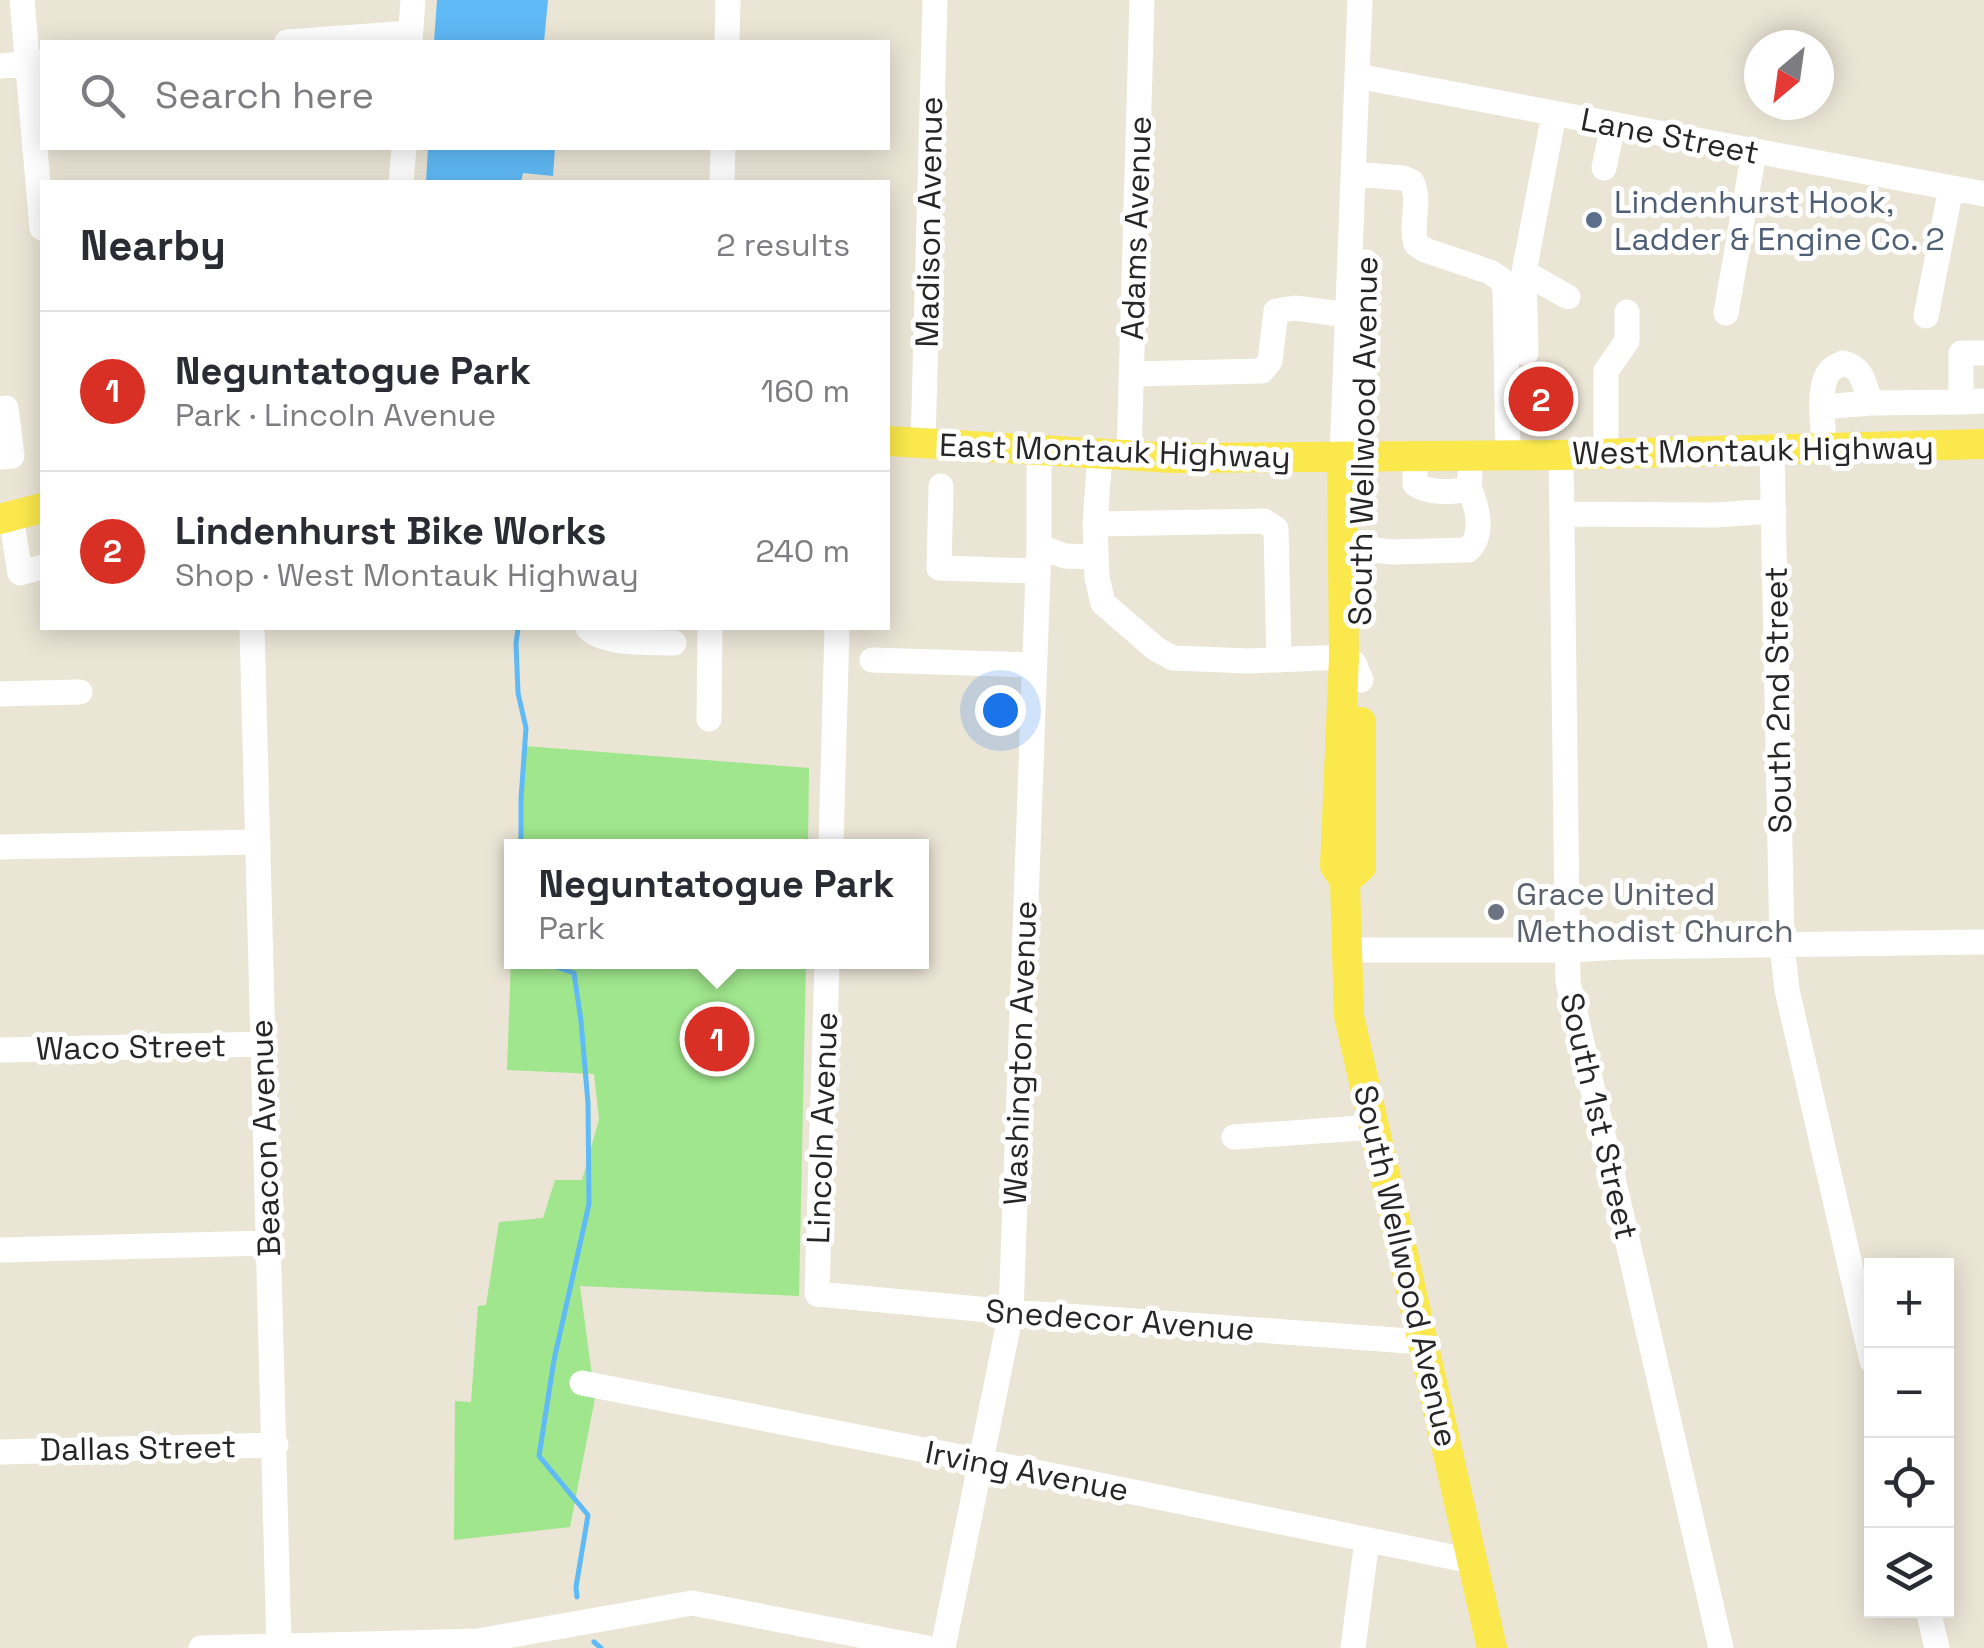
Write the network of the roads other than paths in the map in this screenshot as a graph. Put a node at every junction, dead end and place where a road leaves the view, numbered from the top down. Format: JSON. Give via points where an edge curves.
{"nodes":[{"id":1,"x":22,"y":0,"type":"edge"},
{"id":2,"x":413,"y":0,"type":"edge"},
{"id":3,"x":728,"y":0,"type":"edge"},
{"id":4,"x":935,"y":0,"type":"edge"},
{"id":5,"x":1142,"y":0,"type":"edge"},
{"id":6,"x":1360,"y":0,"type":"edge"},
{"id":7,"x":410,"y":38,"type":"edge"},
{"id":8,"x":348,"y":40,"type":"edge"},
{"id":9,"x":727,"y":40,"type":"edge"},
{"id":10,"x":35,"y":62,"type":"edge"},
{"id":11,"x":0,"y":66,"type":"edge"},
{"id":12,"x":1357,"y":76,"type":"junction"},
{"id":13,"x":1554,"y":114,"type":"junction"},
{"id":14,"x":1612,"y":126,"type":"junction"},
{"id":15,"x":404,"y":150,"type":"edge"},
{"id":16,"x":724,"y":150,"type":"edge"},
{"id":17,"x":1754,"y":152,"type":"junction"},
{"id":18,"x":1604,"y":168,"type":"dead end"},
{"id":19,"x":1353,"y":174,"type":"junction"},
{"id":20,"x":402,"y":180,"type":"edge"},
{"id":21,"x":722,"y":180,"type":"edge"},
{"id":22,"x":40,"y":181,"type":"edge"},
{"id":23,"x":1951,"y":188,"type":"junction"},
{"id":24,"x":1984,"y":194,"type":"edge"},
{"id":25,"x":1524,"y":272,"type":"junction"},
{"id":26,"x":1568,"y":297,"type":"dead end"},
{"id":27,"x":1627,"y":312,"type":"dead end"},
{"id":28,"x":1726,"y":313,"type":"dead end"},
{"id":29,"x":1348,"y":315,"type":"junction"},
{"id":30,"x":1926,"y":316,"type":"dead end"},
{"id":31,"x":1526,"y":352,"type":"dead end"},
{"id":32,"x":1984,"y":353,"type":"edge"},
{"id":33,"x":1132,"y":374,"type":"junction"},
{"id":34,"x":1973,"y":401,"type":"edge"},
{"id":35,"x":1870,"y":403,"type":"junction"},
{"id":36,"x":1822,"y":407,"type":"junction"},
{"id":37,"x":0,"y":409,"type":"edge"},
{"id":38,"x":890,"y":441,"type":"edge"},
{"id":39,"x":923,"y":444,"type":"junction"},
{"id":40,"x":1984,"y":444,"type":"edge"},
{"id":41,"x":1825,"y":448,"type":"junction"},
{"id":42,"x":1772,"y":450,"type":"junction"},
{"id":43,"x":1039,"y":451,"type":"junction"},
{"id":44,"x":1606,"y":454,"type":"junction"},
{"id":45,"x":1115,"y":455,"type":"junction"},
{"id":46,"x":1472,"y":455,"type":"junction"},
{"id":47,"x":1508,"y":455,"type":"junction"},
{"id":48,"x":1562,"y":455,"type":"junction"},
{"id":49,"x":1415,"y":456,"type":"junction"},
{"id":50,"x":0,"y":457,"type":"edge"},
{"id":51,"x":1353,"y":457,"type":"junction"},
{"id":52,"x":941,"y":486,"type":"dead end"},
{"id":53,"x":1469,"y":487,"type":"junction"},
{"id":54,"x":40,"y":509,"type":"edge"},
{"id":55,"x":1774,"y":511,"type":"junction"},
{"id":56,"x":1562,"y":514,"type":"junction"},
{"id":57,"x":5,"y":518,"type":"edge"},
{"id":58,"x":1095,"y":524,"type":"junction"},
{"id":59,"x":1362,"y":549,"type":"junction"},
{"id":60,"x":1096,"y":558,"type":"junction"},
{"id":61,"x":1039,"y":559,"type":"junction"},
{"id":62,"x":21,"y":572,"type":"edge"},
{"id":63,"x":252,"y":630,"type":"edge"},
{"id":64,"x":590,"y":630,"type":"edge"},
{"id":65,"x":710,"y":630,"type":"edge"},
{"id":66,"x":837,"y":630,"type":"edge"},
{"id":67,"x":674,"y":644,"type":"dead end"},
{"id":68,"x":872,"y":660,"type":"dead end"},
{"id":69,"x":1279,"y":660,"type":"junction"},
{"id":70,"x":1034,"y":665,"type":"junction"},
{"id":71,"x":1352,"y":668,"type":"junction"},
{"id":72,"x":80,"y":692,"type":"dead end"},
{"id":73,"x":0,"y":694,"type":"edge"},
{"id":74,"x":709,"y":718,"type":"dead end"},
{"id":75,"x":831,"y":839,"type":"edge"},
{"id":76,"x":258,"y":842,"type":"junction"},
{"id":77,"x":0,"y":847,"type":"edge"},
{"id":78,"x":1984,"y":942,"type":"edge"},
{"id":79,"x":1782,"y":945,"type":"junction"},
{"id":80,"x":1346,"y":950,"type":"junction"},
{"id":81,"x":1569,"y":950,"type":"junction"},
{"id":82,"x":827,"y":969,"type":"edge"},
{"id":83,"x":262,"y":1044,"type":"junction"},
{"id":84,"x":0,"y":1050,"type":"edge"},
{"id":85,"x":1374,"y":1127,"type":"junction"},
{"id":86,"x":1234,"y":1137,"type":"dead end"},
{"id":87,"x":268,"y":1243,"type":"junction"},
{"id":88,"x":0,"y":1250,"type":"edge"},
{"id":89,"x":817,"y":1294,"type":"joint"},
{"id":90,"x":1012,"y":1312,"type":"junction"},
{"id":91,"x":1423,"y":1342,"type":"junction"},
{"id":92,"x":1869,"y":1348,"type":"edge"},
{"id":93,"x":582,"y":1384,"type":"dead end"},
{"id":94,"x":276,"y":1445,"type":"junction"},
{"id":95,"x":0,"y":1452,"type":"edge"},
{"id":96,"x":981,"y":1461,"type":"junction"},
{"id":97,"x":1367,"y":1540,"type":"junction"},
{"id":98,"x":1472,"y":1561,"type":"junction"},
{"id":99,"x":1930,"y":1618,"type":"edge"},
{"id":100,"x":279,"y":1647,"type":"edge"},
{"id":101,"x":202,"y":1648,"type":"edge"},
{"id":102,"x":927,"y":1648,"type":"edge"},
{"id":103,"x":943,"y":1648,"type":"edge"},
{"id":104,"x":1353,"y":1648,"type":"edge"},
{"id":105,"x":1492,"y":1648,"type":"edge"},
{"id":106,"x":1721,"y":1648,"type":"edge"},
{"id":107,"x":1937,"y":1648,"type":"edge"}],
"edges":[{"from":1,"to":10,"type":"street"},
{"from":2,"to":7,"type":"street"},
{"from":3,"to":9,"type":"street"},
{"from":4,"to":39,"type":"street","name":"Madison Avenue"},
{"from":5,"to":33,"type":"street","name":"Adams Avenue"},
{"from":6,"to":12,"type":"street","name":"South Wellwood Avenue"},
{"from":7,"to":8,"type":"street"},
{"from":10,"to":11,"type":"street"},
{"from":10,"to":22,"type":"street"},
{"from":12,"to":13,"type":"street","name":"Lane Street"},
{"from":12,"to":19,"type":"street","name":"South Wellwood Avenue"},
{"from":13,"to":14,"type":"street","name":"Lane Street"},
{"from":13,"to":25,"type":"street"},
{"from":14,"to":17,"type":"street","name":"Lane Street"},
{"from":14,"to":18,"type":"street"},
{"from":15,"to":20,"type":"street"},
{"from":16,"to":21,"type":"street"},
{"from":17,"to":23,"type":"street","name":"Lane Street"},
{"from":17,"to":28,"type":"street"},
{"from":19,"to":29,"type":"street","name":"South Wellwood Avenue"},
{"from":19,"to":47,"type":"street","via":[[1412,182],[1416,244],[1502,280]]},
{"from":19,"to":51,"type":"street","name":"South Wellwood Avenue","via":[[1366,250]]},
{"from":23,"to":24,"type":"street","name":"Lane Street"},
{"from":23,"to":30,"type":"street"},
{"from":25,"to":26,"type":"street"},
{"from":25,"to":31,"type":"street"},
{"from":27,"to":44,"type":"street","via":[[1627,341],[1606,371]]},
{"from":29,"to":33,"type":"street","via":[[1276,310],[1270,361],[1262,370]]},
{"from":29,"to":51,"type":"street","name":"South Wellwood Avenue"},
{"from":32,"to":34,"type":"street","via":[[1961,353]]},
{"from":33,"to":45,"type":"street","name":"Adams Avenue"},
{"from":34,"to":35,"type":"street"},
{"from":35,"to":36,"type":"street"},
{"from":35,"to":36,"type":"street","via":[[1863,377],[1843,363],[1825,380]]},
{"from":36,"to":41,"type":"street"},
{"from":37,"to":50,"type":"street","via":[[6,408],[12,456]]},
{"from":38,"to":39,"type":"main road","name":"East Montauk Highway"},
{"from":39,"to":43,"type":"main road","name":"East Montauk Highway"},
{"from":40,"to":41,"type":"main road","name":"West Montauk Highway"},
{"from":41,"to":42,"type":"main road","name":"West Montauk Highway"},
{"from":42,"to":44,"type":"main road","name":"West Montauk Highway"},
{"from":42,"to":55,"type":"street","name":"South 2nd Street"},
{"from":43,"to":45,"type":"main road","name":"East Montauk Highway"},
{"from":43,"to":61,"type":"street","name":"Washington Avenue"},
{"from":44,"to":48,"type":"main road","name":"West Montauk Highway"},
{"from":45,"to":51,"type":"main road","name":"East Montauk Highway"},
{"from":45,"to":58,"type":"street","name":"Adams Avenue"},
{"from":46,"to":47,"type":"main road","name":"West Montauk Highway"},
{"from":46,"to":49,"type":"main road","name":"West Montauk Highway"},
{"from":46,"to":53,"type":"street"},
{"from":47,"to":48,"type":"main road","name":"West Montauk Highway"},
{"from":48,"to":56,"type":"street","name":"South 1st Street"},
{"from":49,"to":51,"type":"main road","name":"West Montauk Highway"},
{"from":49,"to":53,"type":"street","via":[[1415,484],[1422,489]]},
{"from":51,"to":59,"type":"main road","name":"South Wellwood Avenue"},
{"from":51,"to":71,"type":"main road","name":"South Wellwood Avenue"},
{"from":52,"to":61,"type":"street","via":[[938,568]]},
{"from":53,"to":59,"type":"street","via":[[1477,538],[1468,550]]},
{"from":54,"to":57,"type":"main road"},
{"from":55,"to":56,"type":"street"},
{"from":55,"to":79,"type":"street","name":"South 2nd Street"},
{"from":56,"to":81,"type":"street","name":"South 1st Street"},
{"from":57,"to":62,"type":"street"},
{"from":58,"to":60,"type":"street","name":"Adams Avenue"},
{"from":58,"to":69,"type":"street","via":[[1264,521],[1276,530]]},
{"from":59,"to":71,"type":"main road","name":"South Wellwood Avenue"},
{"from":60,"to":61,"type":"street"},
{"from":60,"to":69,"type":"street","name":"Adams Avenue","via":[[1103,604],[1156,649],[1173,658]]},
{"from":61,"to":70,"type":"street","name":"Washington Avenue"},
{"from":63,"to":76,"type":"street","name":"Beacon Avenue"},
{"from":64,"to":67,"type":"street","via":[[609,639]]},
{"from":65,"to":74,"type":"street"},
{"from":66,"to":75,"type":"street"},
{"from":68,"to":70,"type":"street"},
{"from":69,"to":71,"type":"street","name":"Adams Avenue"},
{"from":70,"to":90,"type":"street","name":"Washington Avenue"},
{"from":71,"to":80,"type":"main road","name":"South Wellwood Avenue","via":[[1334,866],[1344,881]]},
{"from":72,"to":73,"type":"street"},
{"from":76,"to":77,"type":"street"},
{"from":76,"to":83,"type":"street","name":"Beacon Avenue"},
{"from":78,"to":79,"type":"street"},
{"from":79,"to":81,"type":"street"},
{"from":79,"to":92,"type":"street","name":"South 2nd Street"},
{"from":80,"to":81,"type":"street"},
{"from":80,"to":85,"type":"main road","name":"South Wellwood Avenue","via":[[1349,1016]]},
{"from":81,"to":106,"type":"street","name":"South 1st Street","via":[[1568,982]]},
{"from":82,"to":89,"type":"street","name":"Lincoln Avenue"},
{"from":83,"to":84,"type":"street","name":"Waco Street"},
{"from":83,"to":87,"type":"street","name":"Beacon Avenue"},
{"from":85,"to":86,"type":"street"},
{"from":85,"to":91,"type":"main road","name":"South Wellwood Avenue"},
{"from":87,"to":88,"type":"street"},
{"from":87,"to":94,"type":"street","name":"Beacon Avenue"},
{"from":89,"to":90,"type":"street","name":"Snedecor Avenue"},
{"from":90,"to":91,"type":"street","name":"Snedecor Avenue"},
{"from":90,"to":96,"type":"street","name":"Washington Avenue"},
{"from":91,"to":98,"type":"main road","name":"South Wellwood Avenue"},
{"from":93,"to":96,"type":"street","name":"Irving Avenue"},
{"from":94,"to":95,"type":"street","name":"Dallas Street"},
{"from":94,"to":100,"type":"street","name":"Beacon Avenue"},
{"from":96,"to":97,"type":"street","name":"Irving Avenue"},
{"from":96,"to":103,"type":"street","name":"Washington Avenue"},
{"from":97,"to":98,"type":"street","name":"Irving Avenue"},
{"from":97,"to":104,"type":"street"},
{"from":98,"to":105,"type":"main road","name":"South Wellwood Avenue"},
{"from":99,"to":107,"type":"street"},
{"from":100,"to":101,"type":"street"},
{"from":100,"to":102,"type":"street","via":[[478,1640],[692,1603]]}]}
